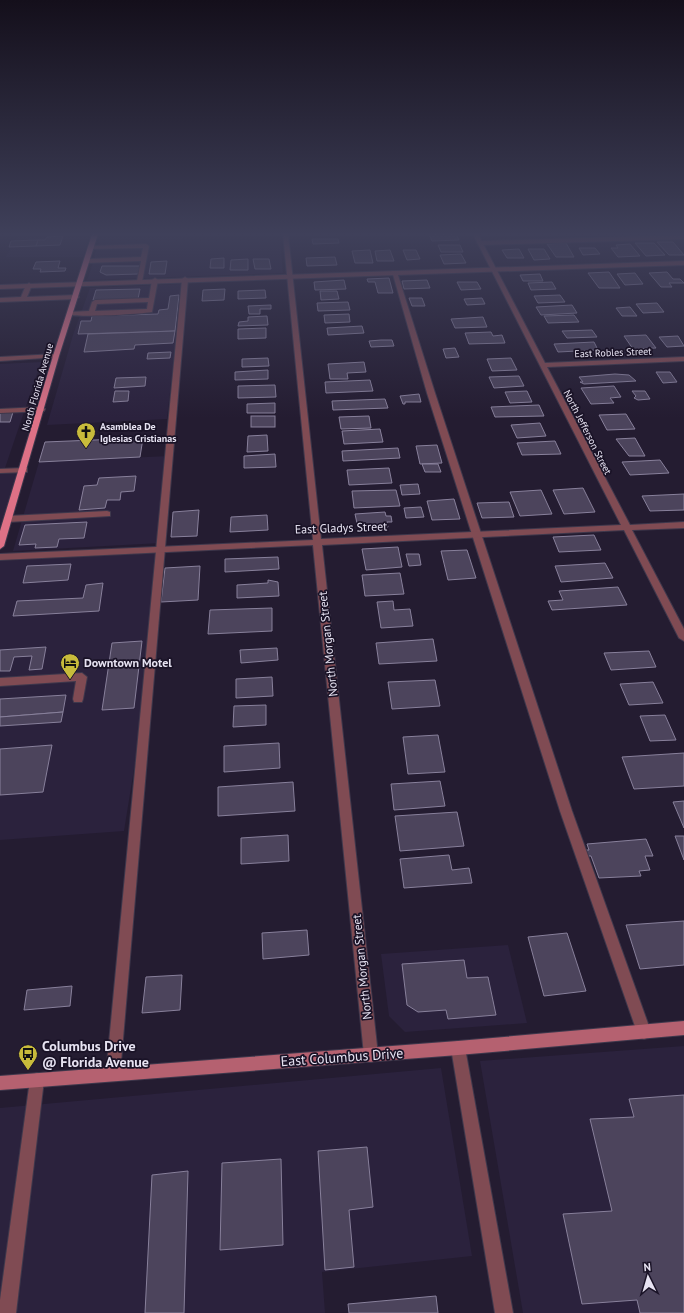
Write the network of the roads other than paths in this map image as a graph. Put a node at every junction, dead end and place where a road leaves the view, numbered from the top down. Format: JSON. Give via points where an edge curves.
{"nodes":[{"id":1,"x":25,"y":295,"type":"edge"},
{"id":2,"x":153,"y":295,"type":"edge"},
{"id":3,"x":184,"y":295,"type":"edge"},
{"id":4,"x":291,"y":295,"type":"edge"},
{"id":5,"x":401,"y":295,"type":"edge"},
{"id":6,"x":507,"y":295,"type":"edge"},
{"id":7,"x":76,"y":298,"type":"joint"},
{"id":8,"x":0,"y":300,"type":"edge"},
{"id":9,"x":23,"y":300,"type":"junction"},
{"id":10,"x":152,"y":300,"type":"junction"},
{"id":11,"x":70,"y":314,"type":"junction"},
{"id":12,"x":91,"y":314,"type":"junction"},
{"id":13,"x":56,"y":356,"type":"junction"},
{"id":14,"x":0,"y":359,"type":"edge"},
{"id":15,"x":684,"y":359,"type":"edge"},
{"id":16,"x":543,"y":365,"type":"junction"},
{"id":17,"x":41,"y":409,"type":"junction"},
{"id":18,"x":0,"y":411,"type":"edge"},
{"id":19,"x":24,"y":470,"type":"junction"},
{"id":20,"x":0,"y":471,"type":"edge"},
{"id":21,"x":106,"y":514,"type":"dead end"},
{"id":22,"x":8,"y":519,"type":"junction"},
{"id":23,"x":684,"y":525,"type":"edge"},
{"id":24,"x":626,"y":528,"type":"junction"},
{"id":25,"x":477,"y":535,"type":"junction"},
{"id":26,"x":318,"y":541,"type":"junction"},
{"id":27,"x":0,"y":546,"type":"edge"},
{"id":28,"x":162,"y":549,"type":"junction"},
{"id":29,"x":0,"y":557,"type":"edge"},
{"id":30,"x":684,"y":638,"type":"edge"},
{"id":31,"x":0,"y":682,"type":"edge"},
{"id":32,"x":78,"y":700,"type":"dead end"},
{"id":33,"x":684,"y":1028,"type":"edge"},
{"id":34,"x":644,"y":1032,"type":"junction"},
{"id":35,"x":458,"y":1048,"type":"junction"},
{"id":36,"x":372,"y":1055,"type":"junction"},
{"id":37,"x":113,"y":1074,"type":"junction"},
{"id":38,"x":37,"y":1080,"type":"junction"},
{"id":39,"x":0,"y":1083,"type":"edge"},
{"id":40,"x":7,"y":1313,"type":"edge"},
{"id":41,"x":504,"y":1313,"type":"edge"}],
"edges":[{"from":1,"to":9,"type":"street"},
{"from":2,"to":10,"type":"street"},
{"from":3,"to":28,"type":"street"},
{"from":4,"to":26,"type":"street","name":"North Morgan Street"},
{"from":5,"to":25,"type":"street"},
{"from":6,"to":16,"type":"street","name":"North Jefferson Street"},
{"from":7,"to":9,"type":"street"},
{"from":7,"to":11,"type":"main road","name":"North Florida Avenue"},
{"from":8,"to":9,"type":"street"},
{"from":10,"to":12,"type":"street","via":[[95,302]]},
{"from":10,"to":12,"type":"street","via":[[150,311]]},
{"from":11,"to":12,"type":"street"},
{"from":11,"to":13,"type":"main road","name":"North Florida Avenue"},
{"from":13,"to":14,"type":"street"},
{"from":13,"to":17,"type":"main road","name":"North Florida Avenue"},
{"from":15,"to":16,"type":"street","name":"East Robles Street"},
{"from":16,"to":24,"type":"street","name":"North Jefferson Street"},
{"from":17,"to":18,"type":"street"},
{"from":17,"to":19,"type":"main road","name":"North Florida Avenue"},
{"from":19,"to":20,"type":"street"},
{"from":19,"to":22,"type":"main road","name":"North Florida Avenue"},
{"from":21,"to":22,"type":"street"},
{"from":22,"to":27,"type":"main road","name":"North Florida Avenue"},
{"from":23,"to":24,"type":"street","name":"East Gladys Street"},
{"from":24,"to":25,"type":"street","name":"East Gladys Street"},
{"from":24,"to":30,"type":"street","name":"North Jefferson Street"},
{"from":25,"to":26,"type":"street","name":"East Gladys Street"},
{"from":25,"to":34,"type":"street","via":[[566,811]]},
{"from":26,"to":28,"type":"street","name":"East Gladys Street"},
{"from":26,"to":36,"type":"street","name":"North Morgan Street"},
{"from":28,"to":29,"type":"street","name":"East Gladys Street"},
{"from":28,"to":37,"type":"street"},
{"from":31,"to":32,"type":"street","via":[[82,677]]},
{"from":33,"to":34,"type":"main road","name":"East Columbus Drive"},
{"from":34,"to":35,"type":"main road","name":"East Columbus Drive"},
{"from":35,"to":36,"type":"main road","name":"East Columbus Drive"},
{"from":35,"to":41,"type":"street"},
{"from":36,"to":37,"type":"main road","name":"East Columbus Drive"},
{"from":37,"to":38,"type":"main road","name":"East Columbus Drive"},
{"from":38,"to":39,"type":"main road","name":"East Columbus Drive"},
{"from":38,"to":40,"type":"street"}]}
